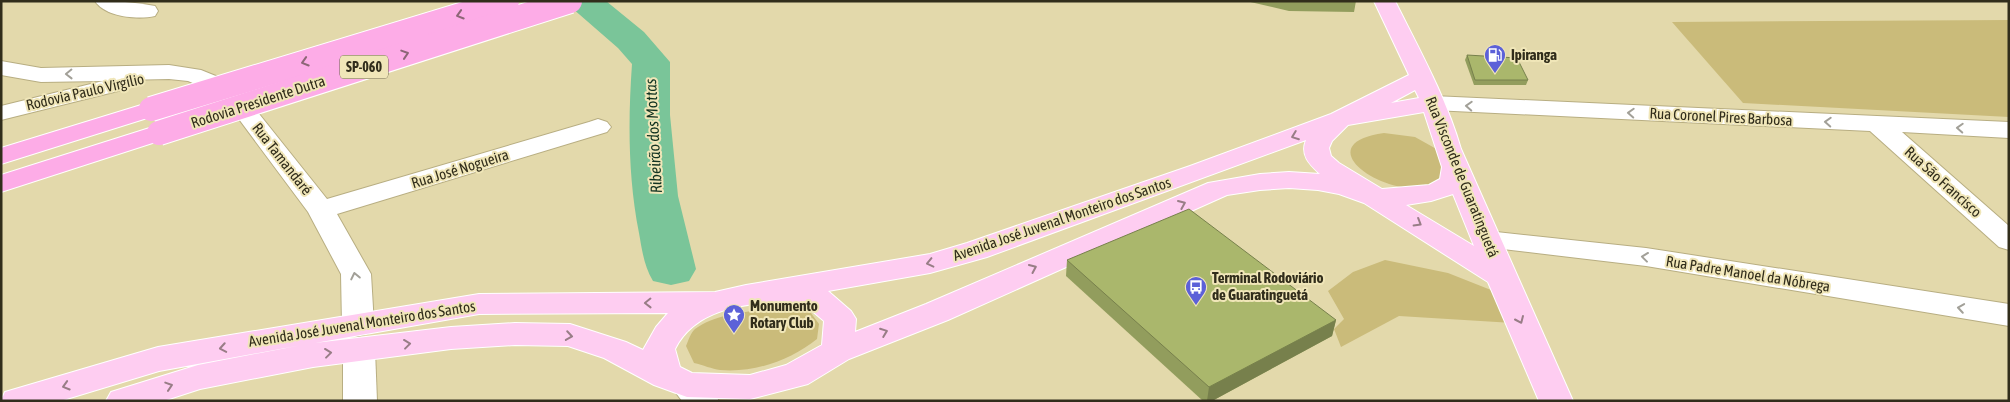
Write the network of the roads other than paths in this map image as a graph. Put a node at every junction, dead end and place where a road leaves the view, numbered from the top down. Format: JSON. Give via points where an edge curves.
{"nodes":[{"id":1,"x":105,"y":1,"type":"edge"},
{"id":2,"x":507,"y":1,"type":"edge"},
{"id":3,"x":570,"y":1,"type":"edge"},
{"id":4,"x":1384,"y":1,"type":"edge"},
{"id":5,"x":147,"y":11,"type":"dead end"},
{"id":6,"x":1,"y":68,"type":"edge"},
{"id":7,"x":169,"y":72,"type":"junction"},
{"id":8,"x":41,"y":75,"type":"junction"},
{"id":9,"x":1422,"y":78,"type":"junction"},
{"id":10,"x":1433,"y":103,"type":"junction"},
{"id":11,"x":150,"y":109,"type":"junction"},
{"id":12,"x":1,"y":112,"type":"edge"},
{"id":13,"x":1340,"y":119,"type":"junction"},
{"id":14,"x":1877,"y":124,"type":"junction"},
{"id":15,"x":598,"y":127,"type":"dead end"},
{"id":16,"x":2009,"y":130,"type":"edge"},
{"id":17,"x":159,"y":133,"type":"junction"},
{"id":18,"x":1,"y":150,"type":"edge"},
{"id":19,"x":1,"y":156,"type":"edge"},
{"id":20,"x":1451,"y":158,"type":"junction"},
{"id":21,"x":1,"y":180,"type":"edge"},
{"id":22,"x":1,"y":184,"type":"edge"},
{"id":23,"x":1377,"y":198,"type":"junction"},
{"id":24,"x":321,"y":210,"type":"junction"},
{"id":25,"x":1486,"y":240,"type":"junction"},
{"id":26,"x":2009,"y":241,"type":"edge"},
{"id":27,"x":1500,"y":276,"type":"junction"},
{"id":28,"x":776,"y":290,"type":"junction"},
{"id":29,"x":714,"y":302,"type":"junction"},
{"id":30,"x":2009,"y":315,"type":"edge"},
{"id":31,"x":358,"y":337,"type":"junction"},
{"id":32,"x":838,"y":350,"type":"junction"},
{"id":33,"x":685,"y":387,"type":"edge"},
{"id":34,"x":17,"y":401,"type":"edge"},
{"id":35,"x":123,"y":401,"type":"edge"},
{"id":36,"x":360,"y":401,"type":"edge"},
{"id":37,"x":1556,"y":401,"type":"edge"}],
"edges":[{"from":1,"to":5,"type":"street","via":[[122,9]]},
{"from":2,"to":11,"type":"highway","name":"Rodovia Presidente Dutra","number":"SP-060","one_way":true,"bridge":true},
{"from":17,"to":3,"type":"highway","name":"Rodovia Presidente Dutra","number":"SP-060","one_way":true,"bridge":true},
{"from":4,"to":9,"type":"main road","name":"Rua Visconde de Guaratinguetá"},
{"from":6,"to":8,"type":"street","name":"Rua Tamandaré"},
{"from":7,"to":8,"type":"street","name":"Rua Tamandaré","one_way":true},
{"from":7,"to":12,"type":"street","name":"Rodovia Paulo Virgílio"},
{"from":7,"to":24,"type":"street","name":"Rua Tamandaré","via":[[193,75],[230,90]]},
{"from":8,"to":12,"type":"street","via":[[18,100]]},
{"from":9,"to":10,"type":"main road","name":"Rua Visconde de Guaratinguetá"},
{"from":9,"to":13,"type":"main road","name":"Rua Visconde de Guaratinguetá"},
{"from":10,"to":13,"type":"main road"},
{"from":14,"to":10,"type":"street","name":"Rua Coronel Pires Barbosa","one_way":true},
{"from":10,"to":20,"type":"main road","name":"Rua Visconde de Guaratinguetá"},
{"from":11,"to":18,"type":"highway"},
{"from":11,"to":19,"type":"highway","name":"Rodovia Presidente Dutra","number":"SP-060"},
{"from":13,"to":20,"type":"main road","via":[[1397,120],[1420,124],[1438,136]]},
{"from":13,"to":23,"type":"main road","via":[[1320,138],[1316,148],[1319,159]]},
{"from":13,"to":28,"type":"main road","name":"Avenida José Juvenal Monteiro dos Santos","one_way":true,"via":[[977,250],[930,263]]},
{"from":16,"to":14,"type":"street","name":"Rua Coronel Pires Barbosa","one_way":true},
{"from":14,"to":26,"type":"street","name":"Rua São Francisco"},
{"from":15,"to":24,"type":"street","name":"Rua José Nogueira"},
{"from":17,"to":21,"type":"highway","name":"Rodovia Presidente Dutra","number":"SP-060"},
{"from":17,"to":22,"type":"highway"},
{"from":20,"to":23,"type":"main road","via":[[1453,183],[1436,192]]},
{"from":20,"to":25,"type":"main road","name":"Rua Visconde de Guaratinguetá"},
{"from":23,"to":27,"type":"main road","name":"Rua Visconde de Guaratinguetá","one_way":true},
{"from":32,"to":23,"type":"main road","name":"Avenida José Juvenal Monteiro dos Santos","one_way":true,"via":[[936,312],[1218,189],[1261,180],[1320,182]]},
{"from":31,"to":24,"type":"street","name":"Rua Tamandaré","one_way":true,"via":[[356,274]]},
{"from":25,"to":27,"type":"main road","name":"Rua Visconde de Guaratinguetá"},
{"from":30,"to":25,"type":"street","name":"Rua Padre Manoel da Nóbrega","one_way":true,"via":[[1646,258]]},
{"from":27,"to":37,"type":"main road","name":"Rua Visconde de Guaratinguetá","one_way":true},
{"from":28,"to":29,"type":"main road","name":"Avenida José Juvenal Monteiro dos Santos"},
{"from":28,"to":32,"type":"main road","via":[[809,294],[823,302],[840,319]]},
{"from":29,"to":31,"type":"main road","name":"Avenida José Juvenal Monteiro dos Santos","one_way":true,"via":[[479,304]]},
{"from":29,"to":33,"type":"main road","via":[[686,314],[670,328],[659,349]]},
{"from":31,"to":33,"type":"main road","name":"Avenida José Juvenal Monteiro dos Santos","one_way":true,"via":[[570,335],[615,350]]},
{"from":31,"to":34,"type":"main road","name":"Avenida José Juvenal Monteiro dos Santos","one_way":true,"via":[[158,359]]},
{"from":35,"to":31,"type":"main road","name":"Avenida José Juvenal Monteiro dos Santos","one_way":true,"via":[[198,377],[313,355]]},
{"from":31,"to":36,"type":"street","name":"Rua Tamandaré"},
{"from":32,"to":33,"type":"main road","name":"Avenida José Juvenal Monteiro dos Santos","via":[[796,375],[750,387]]}]}
